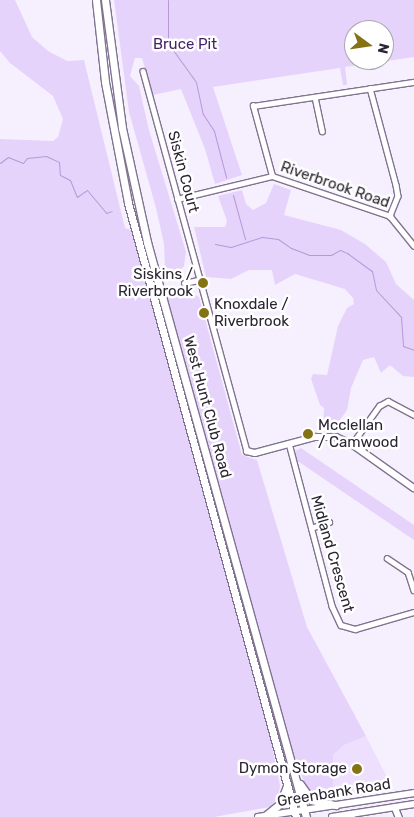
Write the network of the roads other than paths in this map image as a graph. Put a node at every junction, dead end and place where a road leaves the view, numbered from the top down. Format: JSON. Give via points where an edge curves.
{"nodes":[{"id":1,"x":96,"y":0,"type":"edge"},
{"id":2,"x":105,"y":0,"type":"edge"},
{"id":3,"x":143,"y":71,"type":"dead end"},
{"id":4,"x":414,"y":82,"type":"edge"},
{"id":5,"x":370,"y":88,"type":"junction"},
{"id":6,"x":314,"y":97,"type":"junction"},
{"id":7,"x":322,"y":131,"type":"dead end"},
{"id":8,"x":272,"y":176,"type":"junction"},
{"id":9,"x":177,"y":199,"type":"junction"},
{"id":10,"x":390,"y":216,"type":"junction"},
{"id":11,"x":414,"y":246,"type":"edge"},
{"id":12,"x":198,"y":280,"type":"junction"},
{"id":13,"x":184,"y":283,"type":"dead end"},
{"id":14,"x":414,"y":415,"type":"edge"},
{"id":15,"x":289,"y":443,"type":"junction"},
{"id":16,"x":352,"y":444,"type":"junction"},
{"id":17,"x":247,"y":451,"type":"joint"},
{"id":18,"x":414,"y":488,"type":"edge"},
{"id":19,"x":329,"y":522,"type":"dead end"},
{"id":20,"x":311,"y":528,"type":"junction"},
{"id":21,"x":387,"y":558,"type":"dead end"},
{"id":22,"x":414,"y":590,"type":"edge"},
{"id":23,"x":414,"y":612,"type":"edge"},
{"id":24,"x":291,"y":765,"type":"junction"},
{"id":25,"x":288,"y":786,"type":"junction"},
{"id":26,"x":414,"y":793,"type":"edge"},
{"id":27,"x":414,"y":804,"type":"edge"},
{"id":28,"x":335,"y":805,"type":"junction"},
{"id":29,"x":395,"y":807,"type":"junction"},
{"id":30,"x":304,"y":813,"type":"edge"},
{"id":31,"x":295,"y":814,"type":"edge"},
{"id":32,"x":351,"y":814,"type":"junction"},
{"id":33,"x":262,"y":816,"type":"edge"},
{"id":34,"x":332,"y":817,"type":"edge"},
{"id":35,"x":343,"y":817,"type":"edge"},
{"id":36,"x":399,"y":817,"type":"edge"}],
"edges":[{"from":1,"to":25,"type":"main road","name":"West Hunt Club Road","via":[[112,122],[133,221]]},
{"from":2,"to":24,"type":"main road","name":"West Hunt Club Road","via":[[121,120],[137,201]]},
{"from":3,"to":9,"type":"street","name":"Siskin Court"},
{"from":4,"to":5,"type":"street"},
{"from":5,"to":6,"type":"street"},
{"from":5,"to":10,"type":"street","via":[[398,196]]},
{"from":6,"to":7,"type":"street"},
{"from":6,"to":8,"type":"street","via":[[253,106]]},
{"from":8,"to":9,"type":"street","name":"Riverbrook Road"},
{"from":8,"to":10,"type":"street","name":"Riverbrook Road"},
{"from":9,"to":12,"type":"street","name":"Siskin Court"},
{"from":10,"to":11,"type":"street","name":"Riverbrook Road"},
{"from":12,"to":13,"type":"street"},
{"from":12,"to":17,"type":"street","name":"Siskin Court"},
{"from":14,"to":16,"type":"street","via":[[388,401],[379,406]]},
{"from":15,"to":16,"type":"main road","via":[[326,436]]},
{"from":15,"to":17,"type":"main road","via":[[256,453]]},
{"from":15,"to":20,"type":"street","name":"Midland Crescent"},
{"from":16,"to":18,"type":"main road"},
{"from":19,"to":20,"type":"street"},
{"from":20,"to":23,"type":"street","name":"Midland Crescent","via":[[332,606],[341,626],[355,628]]},
{"from":21,"to":22,"type":"street","via":[[408,572]]},
{"from":24,"to":28,"type":"main road","via":[[308,797]]},
{"from":24,"to":30,"type":"main road","name":"West Hunt Club Road"},
{"from":25,"to":31,"type":"main road","name":"West Hunt Club Road"},
{"from":25,"to":33,"type":"main road","via":[[280,804]]},
{"from":26,"to":28,"type":"main road","name":"Greenbank Road"},
{"from":27,"to":29,"type":"main road","name":"Greenbank Road"},
{"from":28,"to":30,"type":"main road","name":"Greenbank Road"},
{"from":29,"to":32,"type":"main road","name":"Greenbank Road"},
{"from":29,"to":36,"type":"main road"},
{"from":30,"to":31,"type":"main road","name":"Greenbank Road"},
{"from":31,"to":33,"type":"main road","name":"Greenbank Road"},
{"from":32,"to":34,"type":"main road","name":"Greenbank Road"},
{"from":32,"to":35,"type":"main road"}]}
